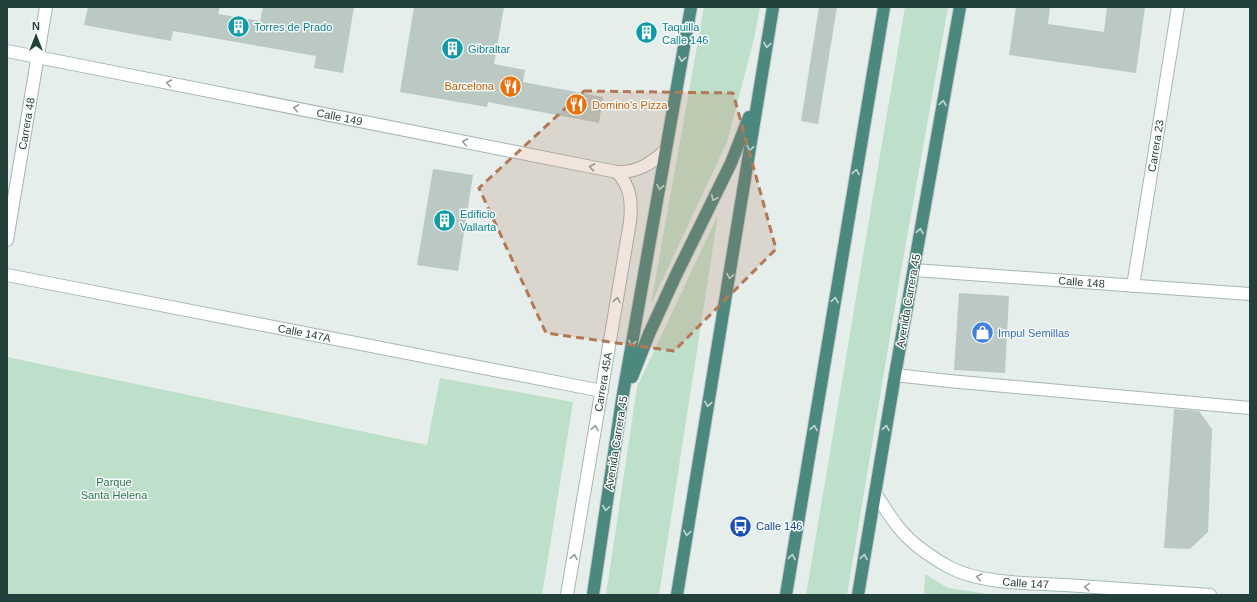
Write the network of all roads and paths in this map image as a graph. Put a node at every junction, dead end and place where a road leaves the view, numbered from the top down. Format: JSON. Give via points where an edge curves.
{"nodes":[{"id":1,"x":46,"y":7,"type":"edge"},
{"id":2,"x":691,"y":7,"type":"edge"},
{"id":3,"x":773,"y":7,"type":"edge"},
{"id":4,"x":884,"y":7,"type":"edge"},
{"id":5,"x":960,"y":7,"type":"edge"},
{"id":6,"x":1178,"y":7,"type":"edge"},
{"id":7,"x":7,"y":51,"type":"edge"},
{"id":8,"x":38,"y":57,"type":"junction"},
{"id":9,"x":758,"y":96,"type":"junction"},
{"id":10,"x":666,"y":150,"type":"junction"},
{"id":11,"x":617,"y":172,"type":"junction"},
{"id":12,"x":7,"y":240,"type":"edge"},
{"id":13,"x":914,"y":270,"type":"junction"},
{"id":14,"x":7,"y":275,"type":"edge"},
{"id":15,"x":1133,"y":286,"type":"junction"},
{"id":16,"x":1250,"y":294,"type":"edge"},
{"id":17,"x":895,"y":375,"type":"junction"},
{"id":18,"x":602,"y":391,"type":"junction"},
{"id":19,"x":622,"y":400,"type":"junction"},
{"id":20,"x":1250,"y":408,"type":"edge"},
{"id":21,"x":875,"y":493,"type":"junction"},
{"id":22,"x":568,"y":595,"type":"edge"},
{"id":23,"x":593,"y":595,"type":"edge"},
{"id":24,"x":677,"y":595,"type":"edge"},
{"id":25,"x":786,"y":595,"type":"edge"},
{"id":26,"x":858,"y":595,"type":"edge"},
{"id":27,"x":1210,"y":595,"type":"edge"}],
"edges":[{"from":1,"to":8,"type":"street","name":"Carrera 48"},
{"from":2,"to":10,"type":"highway","name":"Avenida Carrera 45","one_way":true},
{"from":3,"to":9,"type":"highway","one_way":true},
{"from":25,"to":4,"type":"highway","one_way":true},
{"from":13,"to":5,"type":"highway","name":"Avenida Carrera 45","one_way":true},
{"from":6,"to":15,"type":"street","name":"Carrera 23"},
{"from":7,"to":8,"type":"street","name":"Calle 149"},
{"from":11,"to":8,"type":"street","name":"Calle 149","one_way":true},
{"from":8,"to":12,"type":"street","name":"Carrera 48"},
{"from":9,"to":19,"type":"highway","one_way":true,"via":[[731,163],[676,275]]},
{"from":9,"to":24,"type":"highway","one_way":true},
{"from":10,"to":11,"type":"street","name":"Calle 149","via":[[644,167],[626,173]]},
{"from":10,"to":19,"type":"highway","name":"Avenida Carrera 45","one_way":true},
{"from":18,"to":11,"type":"street","name":"Carrera 45A","one_way":true,"via":[[631,211],[630,196],[624,180]]},
{"from":13,"to":15,"type":"street","name":"Calle 148"},
{"from":13,"to":17,"type":"highway","name":"Avenida Carrera 45"},
{"from":14,"to":18,"type":"street","name":"Calle 147A"},
{"from":15,"to":16,"type":"street","name":"Calle 148"},
{"from":17,"to":20,"type":"street"},
{"from":21,"to":17,"type":"highway","name":"Avenida Carrera 45","one_way":true},
{"from":22,"to":18,"type":"street","name":"Carrera 45A","one_way":true},
{"from":19,"to":23,"type":"highway","name":"Avenida Carrera 45","one_way":true},
{"from":26,"to":21,"type":"highway","name":"Avenida Carrera 45","one_way":true},
{"from":27,"to":21,"type":"street","name":"Calle 147","one_way":true,"via":[[1023,583],[964,574],[926,553],[907,537]]}]}
